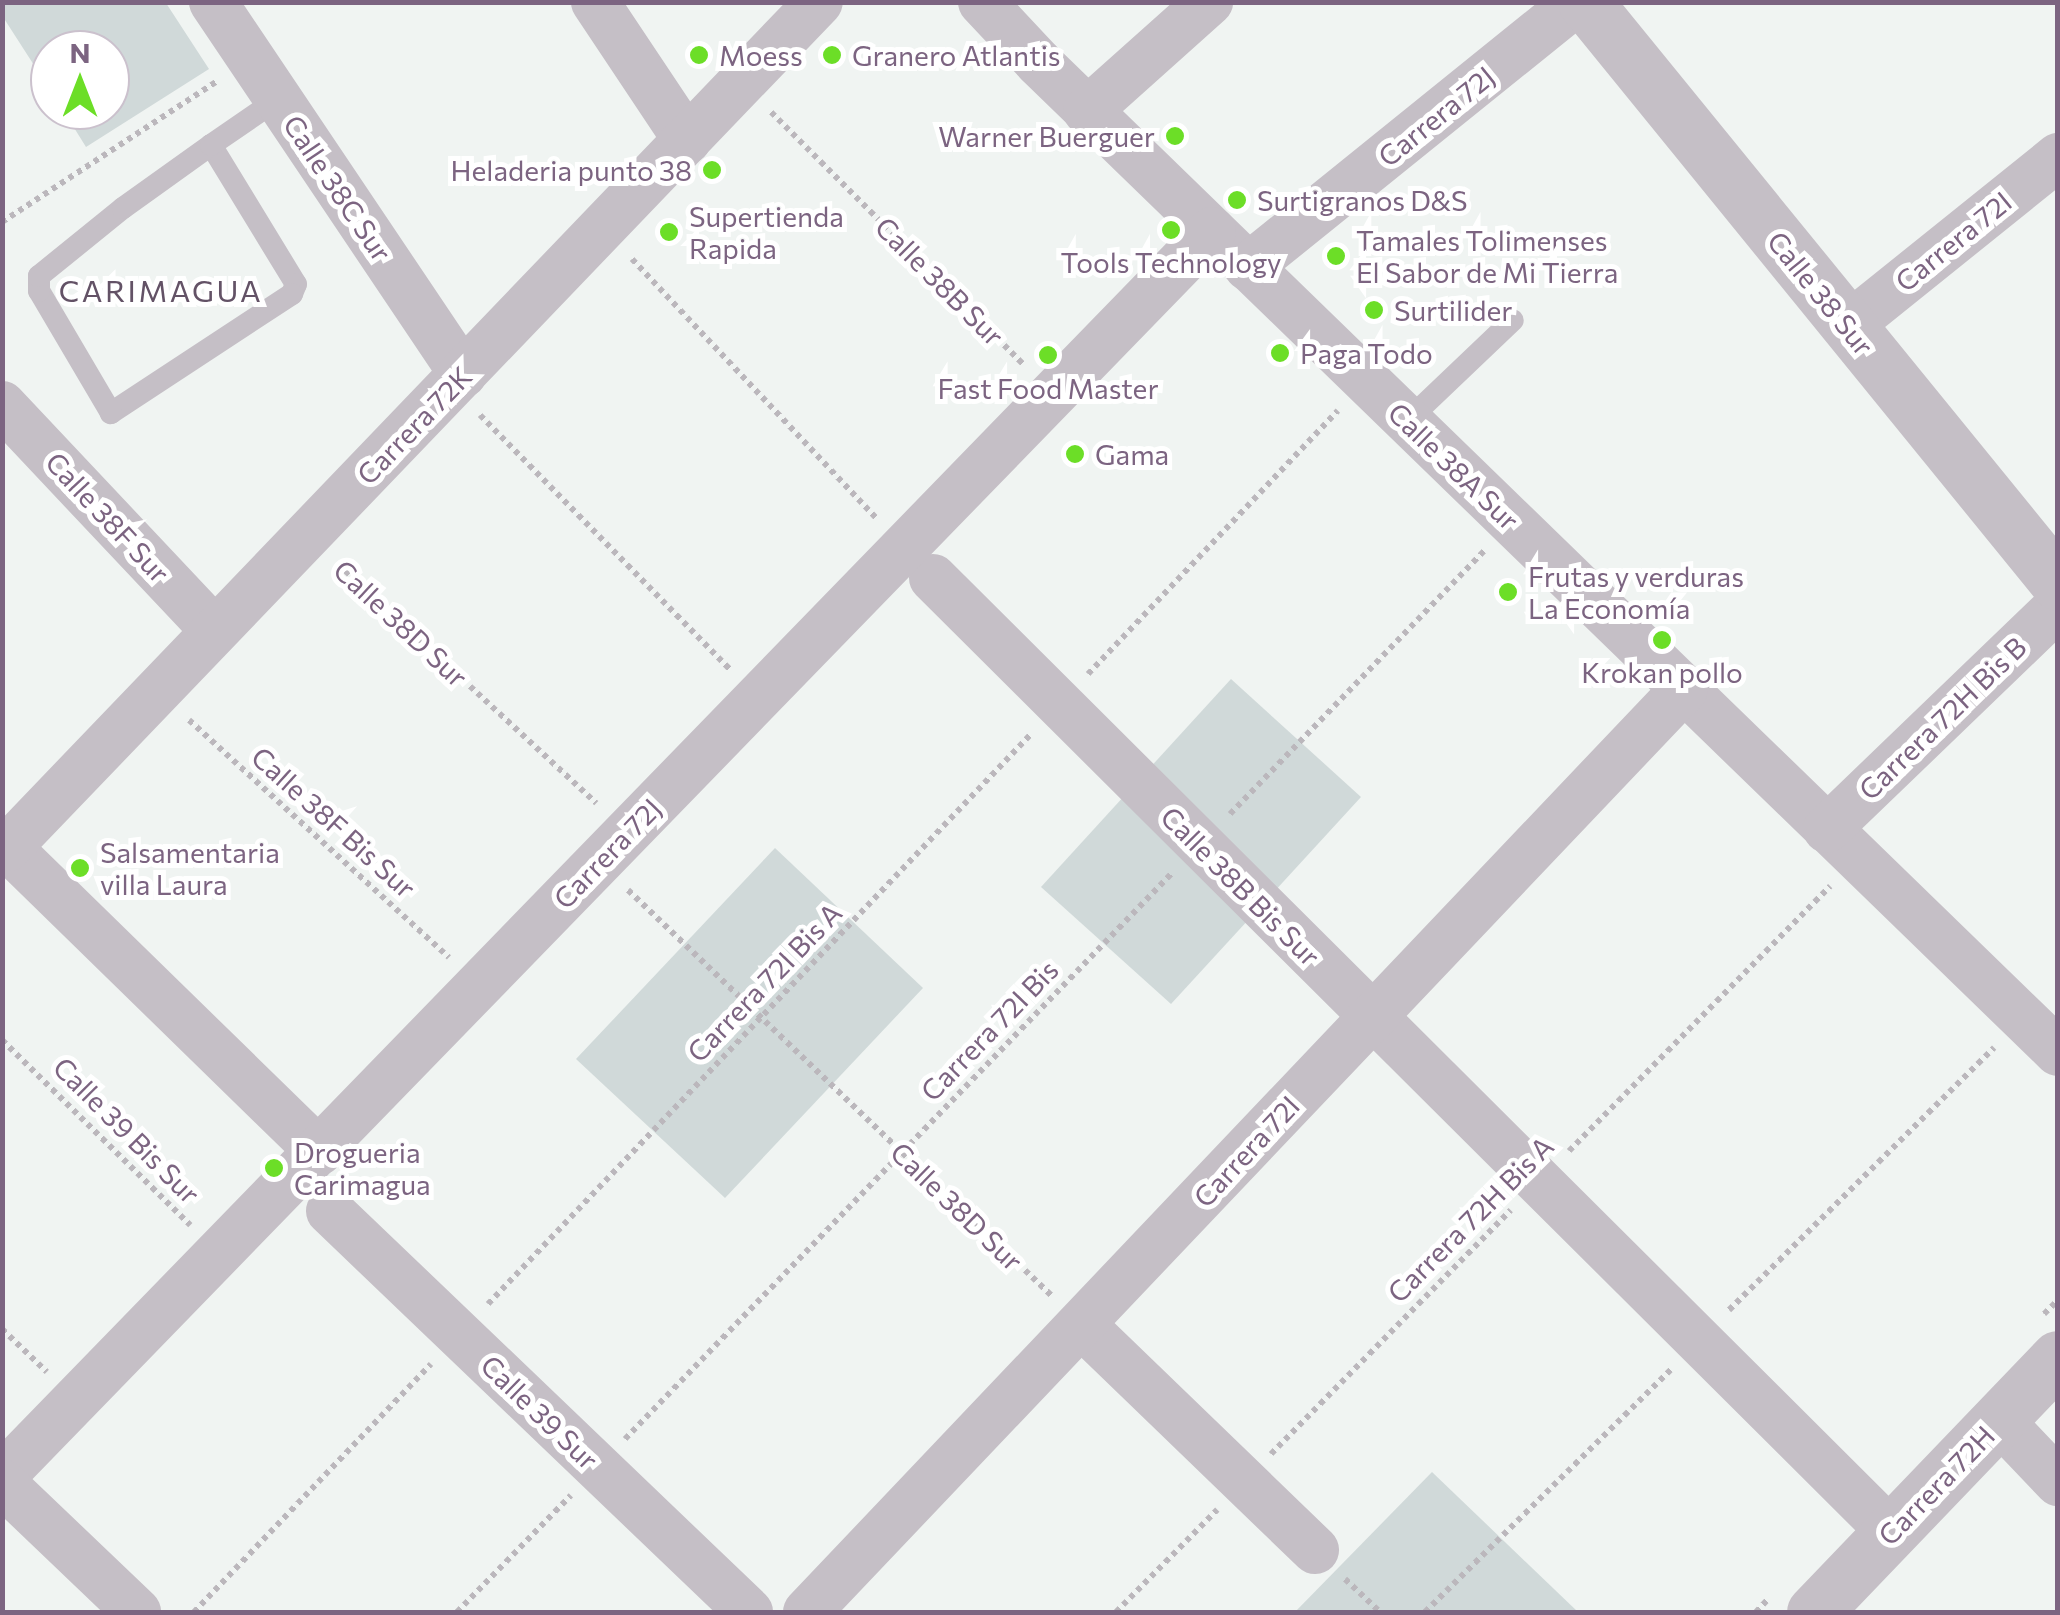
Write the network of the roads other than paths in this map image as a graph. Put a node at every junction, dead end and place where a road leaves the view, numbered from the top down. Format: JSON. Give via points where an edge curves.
{"nodes":[{"id":1,"x":213,"y":2,"type":"edge"},
{"id":2,"x":595,"y":2,"type":"edge"},
{"id":3,"x":820,"y":2,"type":"edge"},
{"id":4,"x":982,"y":2,"type":"edge"},
{"id":5,"x":1209,"y":2,"type":"edge"},
{"id":6,"x":1576,"y":2,"type":"edge"},
{"id":7,"x":1585,"y":2,"type":"edge"},
{"id":8,"x":278,"y":99,"type":"junction"},
{"id":9,"x":1087,"y":111,"type":"junction"},
{"id":10,"x":687,"y":140,"type":"junction"},
{"id":11,"x":211,"y":145,"type":"junction"},
{"id":12,"x":2058,"y":156,"type":"edge"},
{"id":13,"x":1212,"y":231,"type":"junction"},
{"id":14,"x":1248,"y":266,"type":"junction"},
{"id":15,"x":1513,"y":320,"type":"dead end"},
{"id":16,"x":1848,"y":326,"type":"junction"},
{"id":17,"x":457,"y":380,"type":"junction"},
{"id":18,"x":2,"y":405,"type":"edge"},
{"id":19,"x":1407,"y":420,"type":"junction"},
{"id":20,"x":918,"y":563,"type":"junction"},
{"id":21,"x":2058,"y":583,"type":"edge"},
{"id":22,"x":2058,"y":607,"type":"edge"},
{"id":23,"x":214,"y":630,"type":"junction"},
{"id":24,"x":1684,"y":690,"type":"junction"},
{"id":25,"x":1842,"y":843,"type":"junction"},
{"id":26,"x":5,"y":844,"type":"edge"},
{"id":27,"x":1373,"y":1016,"type":"junction"},
{"id":28,"x":2058,"y":1052,"type":"edge"},
{"id":29,"x":319,"y":1150,"type":"junction"},
{"id":30,"x":330,"y":1210,"type":"dead end"},
{"id":31,"x":1082,"y":1325,"type":"junction"},
{"id":32,"x":2058,"y":1358,"type":"edge"},
{"id":33,"x":1998,"y":1420,"type":"junction"},
{"id":34,"x":2,"y":1479,"type":"edge"},
{"id":35,"x":2058,"y":1482,"type":"edge"},
{"id":36,"x":1891,"y":1532,"type":"junction"},
{"id":37,"x":1315,"y":1550,"type":"dead end"},
{"id":38,"x":137,"y":1612,"type":"edge"},
{"id":39,"x":749,"y":1612,"type":"edge"},
{"id":40,"x":808,"y":1612,"type":"edge"},
{"id":41,"x":1814,"y":1612,"type":"edge"}],
"edges":[{"from":1,"to":8,"type":"street","name":"Calle 38C Sur"},
{"from":2,"to":10,"type":"street"},
{"from":3,"to":10,"type":"street","name":"Carrera 72K"},
{"from":4,"to":9,"type":"street","name":"Calle 38A Sur"},
{"from":5,"to":9,"type":"street"},
{"from":6,"to":14,"type":"street","name":"Carrera 72J"},
{"from":7,"to":16,"type":"street","name":"Calle 38 Sur"},
{"from":8,"to":11,"type":"lane"},
{"from":8,"to":17,"type":"street","name":"Calle 38C Sur"},
{"from":9,"to":13,"type":"street","name":"Calle 38A Sur"},
{"from":10,"to":17,"type":"street","name":"Carrera 72K"},
{"from":11,"to":11,"type":"lane","via":[[296,284],[292,294],[110,414],[39,292],[39,276]]},
{"from":12,"to":16,"type":"street","name":"Carrera 72I"},
{"from":13,"to":14,"type":"street","name":"Calle 38A Sur"},
{"from":13,"to":20,"type":"street","name":"Carrera 72J","via":[[1053,394]]},
{"from":14,"to":19,"type":"street","name":"Calle 38A Sur"},
{"from":15,"to":19,"type":"lane"},
{"from":16,"to":21,"type":"street","name":"Calle 38 Sur"},
{"from":17,"to":23,"type":"street","name":"Carrera 72K"},
{"from":18,"to":23,"type":"street","name":"Calle 38F Sur"},
{"from":19,"to":24,"type":"street","name":"Calle 38A Sur"},
{"from":20,"to":27,"type":"street","name":"Calle 38B Bis Sur"},
{"from":20,"to":29,"type":"street","name":"Carrera 72J","via":[[758,698]]},
{"from":22,"to":25,"type":"street","name":"Carrera 72H Bis B"},
{"from":23,"to":26,"type":"street","name":"Carrera 72K"},
{"from":24,"to":25,"type":"street","name":"Calle 38A Sur"},
{"from":24,"to":27,"type":"street","name":"Carrera 72I"},
{"from":25,"to":28,"type":"street","name":"Calle 38A Sur"},
{"from":26,"to":29,"type":"street"},
{"from":27,"to":31,"type":"street","name":"Carrera 72I"},
{"from":27,"to":36,"type":"street","name":"Calle 38B Bis Sur"},
{"from":29,"to":34,"type":"street","name":"Carrera 72J"},
{"from":30,"to":39,"type":"street","name":"Calle 39 Sur"},
{"from":31,"to":37,"type":"street"},
{"from":31,"to":40,"type":"street","name":"Carrera 72I"},
{"from":32,"to":33,"type":"street","name":"Carrera 72H"},
{"from":33,"to":35,"type":"street"},
{"from":33,"to":36,"type":"street","name":"Carrera 72H"},
{"from":34,"to":38,"type":"street"},
{"from":36,"to":41,"type":"street","name":"Carrera 72H"}]}
